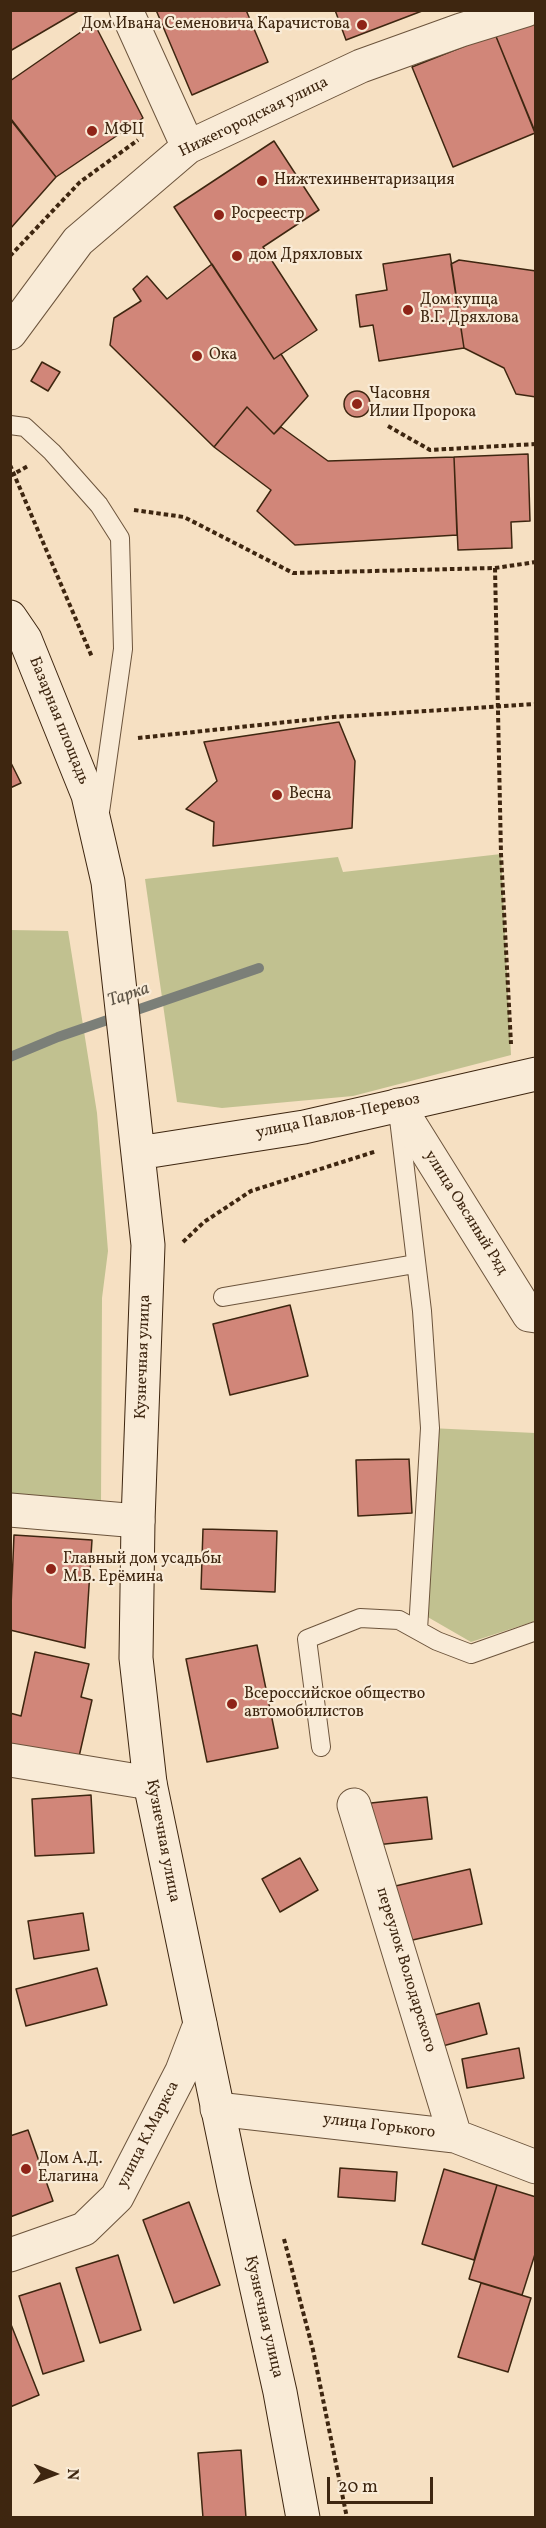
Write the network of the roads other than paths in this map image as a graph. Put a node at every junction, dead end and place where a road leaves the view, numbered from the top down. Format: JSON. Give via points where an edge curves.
{"nodes":[{"id":1,"x":126,"y":10,"type":"edge"},
{"id":2,"x":526,"y":10,"type":"edge"},
{"id":3,"x":188,"y":147,"type":"junction"},
{"id":4,"x":10,"y":333,"type":"edge"},
{"id":5,"x":10,"y":424,"type":"edge"},
{"id":6,"x":10,"y":617,"type":"edge"},
{"id":7,"x":97,"y":828,"type":"junction"},
{"id":8,"x":523,"y":1064,"type":"edge"},
{"id":9,"x":131,"y":1092,"type":"joint"},
{"id":10,"x":398,"y":1105,"type":"junction"},
{"id":11,"x":138,"y":1153,"type":"junction"},
{"id":12,"x":416,"y":1264,"type":"junction"},
{"id":13,"x":223,"y":1297,"type":"dead end"},
{"id":14,"x":536,"y":1316,"type":"edge"},
{"id":15,"x":10,"y":1510,"type":"edge"},
{"id":16,"x":138,"y":1521,"type":"junction"},
{"id":17,"x":418,"y":1630,"type":"junction"},
{"id":18,"x":536,"y":1630,"type":"edge"},
{"id":19,"x":321,"y":1747,"type":"dead end"},
{"id":20,"x":10,"y":1760,"type":"edge"},
{"id":21,"x":150,"y":1783,"type":"junction"},
{"id":22,"x":354,"y":1805,"type":"dead end"},
{"id":23,"x":200,"y":2024,"type":"junction"},
{"id":24,"x":217,"y":2109,"type":"junction"},
{"id":25,"x":455,"y":2136,"type":"junction"},
{"id":26,"x":536,"y":2167,"type":"edge"},
{"id":27,"x":10,"y":2255,"type":"edge"},
{"id":28,"x":303,"y":2517,"type":"edge"}],
"edges":[{"from":1,"to":3,"type":"main road"},
{"from":2,"to":3,"type":"main road","name":"Нижегородская улица","via":[[361,66]]},
{"from":3,"to":4,"type":"main road","name":"Нижегородская улица","via":[[78,241]]},
{"from":5,"to":7,"type":"lane","via":[[25,427],[52,452],[99,505],[120,538],[123,649]]},
{"from":6,"to":7,"type":"main road","name":"Базарная площадь","via":[[29,650],[88,795]]},
{"from":7,"to":9,"type":"main road","name":"Базарная площадь","via":[[108,882]]},
{"from":8,"to":10,"type":"main road","name":"улица Павлов-Перевоз"},
{"from":9,"to":11,"type":"main road","name":"Кузнечная улица"},
{"from":10,"to":11,"type":"main road","name":"улица Павлов-Перевоз","via":[[304,1127]]},
{"from":10,"to":12,"type":"lane"},
{"from":10,"to":14,"type":"main road","name":"улица Овсяный Ряд","via":[[530,1315]]},
{"from":11,"to":16,"type":"main road","name":"Кузнечная улица","via":[[148,1245]]},
{"from":12,"to":13,"type":"lane"},
{"from":12,"to":17,"type":"lane","via":[[430,1428]]},
{"from":15,"to":16,"type":"main road"},
{"from":16,"to":21,"type":"main road","name":"Кузнечная улица","via":[[136,1658]]},
{"from":17,"to":18,"type":"lane","via":[[471,1654]]},
{"from":17,"to":19,"type":"lane","via":[[399,1620],[360,1618],[307,1639]]},
{"from":20,"to":21,"type":"main road"},
{"from":21,"to":23,"type":"main road","name":"Кузнечная улица"},
{"from":22,"to":25,"type":"main road","name":"переулок Володарского"},
{"from":23,"to":24,"type":"main road","name":"Кузнечная улица"},
{"from":23,"to":27,"type":"main road","name":"улица К.Маркса","via":[[182,2071],[117,2198],[84,2229]]},
{"from":24,"to":25,"type":"main road","name":"улица Горького"},
{"from":24,"to":28,"type":"main road","name":"Кузнечная улица","via":[[280,2392]]},
{"from":25,"to":26,"type":"main road","name":"улица Горького"}]}
